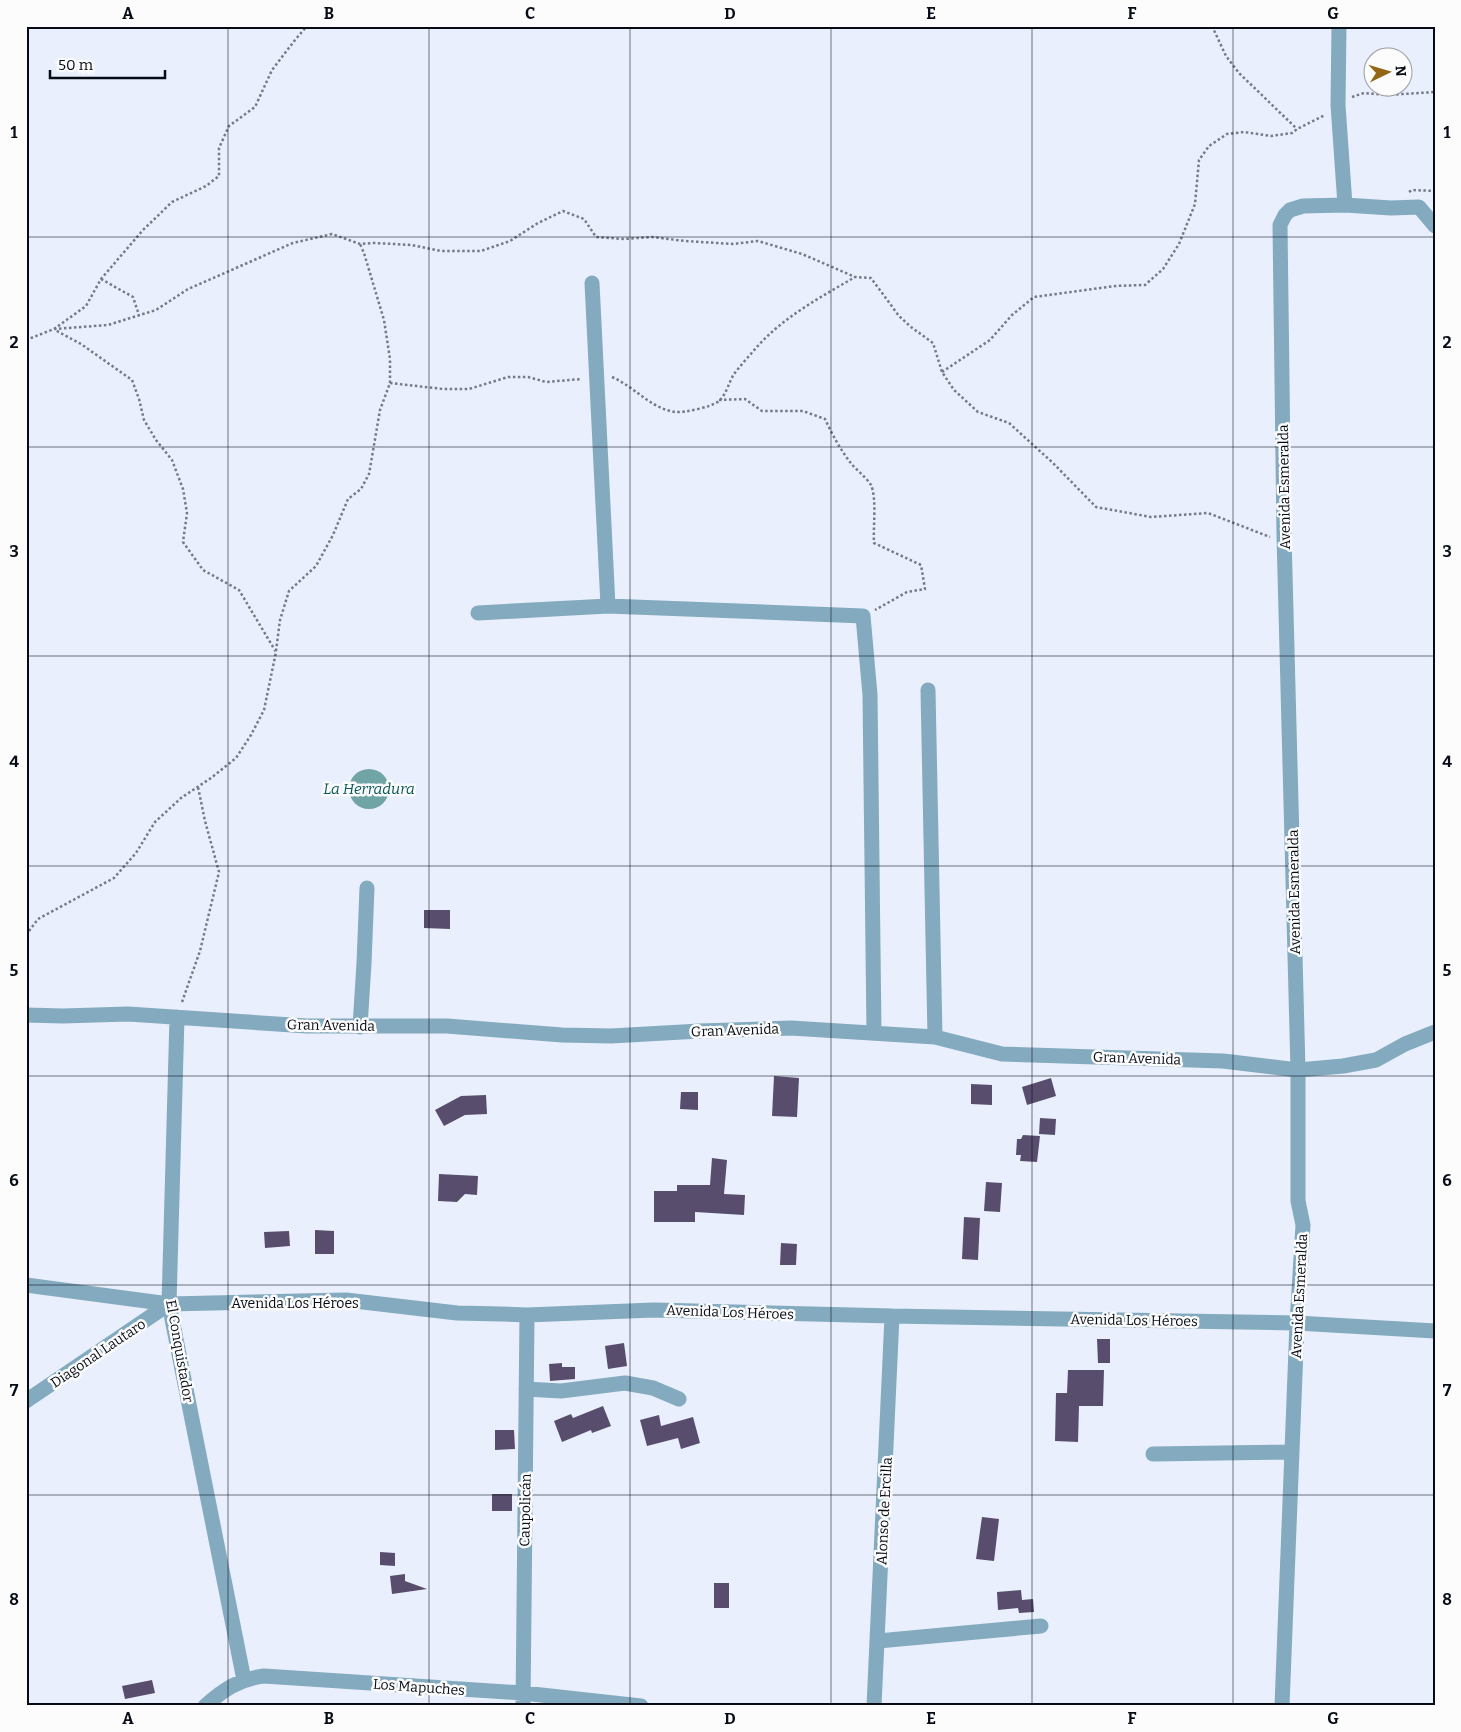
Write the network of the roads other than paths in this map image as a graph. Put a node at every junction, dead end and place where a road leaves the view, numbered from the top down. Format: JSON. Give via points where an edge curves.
{"nodes":[{"id":1,"x":1339,"y":26,"type":"edge"},
{"id":2,"x":1345,"y":205,"type":"junction"},
{"id":3,"x":1435,"y":226,"type":"edge"},
{"id":4,"x":592,"y":283,"type":"dead end"},
{"id":5,"x":608,"y":606,"type":"junction"},
{"id":6,"x":478,"y":613,"type":"dead end"},
{"id":7,"x":928,"y":690,"type":"dead end"},
{"id":8,"x":367,"y":888,"type":"dead end"},
{"id":9,"x":26,"y":1015,"type":"edge"},
{"id":10,"x":177,"y":1017,"type":"junction"},
{"id":11,"x":360,"y":1027,"type":"junction"},
{"id":12,"x":1435,"y":1032,"type":"edge"},
{"id":13,"x":874,"y":1033,"type":"junction"},
{"id":14,"x":935,"y":1037,"type":"junction"},
{"id":15,"x":1298,"y":1070,"type":"junction"},
{"id":16,"x":26,"y":1285,"type":"edge"},
{"id":17,"x":170,"y":1304,"type":"junction"},
{"id":18,"x":527,"y":1314,"type":"junction"},
{"id":19,"x":892,"y":1316,"type":"junction"},
{"id":20,"x":1297,"y":1323,"type":"junction"},
{"id":21,"x":1435,"y":1331,"type":"edge"},
{"id":22,"x":526,"y":1389,"type":"junction"},
{"id":23,"x":679,"y":1399,"type":"dead end"},
{"id":24,"x":26,"y":1401,"type":"edge"},
{"id":25,"x":1292,"y":1452,"type":"junction"},
{"id":26,"x":1152,"y":1454,"type":"dead end"},
{"id":27,"x":1041,"y":1626,"type":"dead end"},
{"id":28,"x":878,"y":1641,"type":"junction"},
{"id":29,"x":244,"y":1680,"type":"junction"},
{"id":30,"x":523,"y":1700,"type":"edge"},
{"id":31,"x":205,"y":1706,"type":"edge"},
{"id":32,"x":641,"y":1706,"type":"edge"},
{"id":33,"x":874,"y":1706,"type":"edge"},
{"id":34,"x":1282,"y":1706,"type":"edge"}],
"edges":[{"from":1,"to":2,"type":"street","via":[[1338,105]]},
{"from":2,"to":3,"type":"street","name":"Avenida Esmeralda","via":[[1419,208]]},
{"from":2,"to":15,"type":"street","name":"Avenida Esmeralda","via":[[1296,207],[1285,215],[1280,225],[1284,535]]},
{"from":4,"to":5,"type":"street"},
{"from":5,"to":6,"type":"street"},
{"from":5,"to":13,"type":"street","via":[[863,616],[870,696]]},
{"from":7,"to":14,"type":"street"},
{"from":8,"to":11,"type":"street"},
{"from":9,"to":10,"type":"street","name":"Gran Avenida"},
{"from":10,"to":11,"type":"street","name":"Gran Avenida"},
{"from":10,"to":17,"type":"street","name":"El Conquistador"},
{"from":11,"to":13,"type":"street","name":"Gran Avenida","via":[[447,1026],[612,1036],[791,1028]]},
{"from":12,"to":15,"type":"street","name":"Gran Avenida","via":[[1376,1060]]},
{"from":13,"to":14,"type":"street","name":"Gran Avenida"},
{"from":14,"to":15,"type":"street","name":"Gran Avenida","via":[[1002,1054],[1224,1062]]},
{"from":15,"to":20,"type":"street","name":"Avenida Esmeralda","via":[[1298,1201],[1303,1225]]},
{"from":16,"to":17,"type":"street","name":"Avenida Los Héroes"},
{"from":17,"to":18,"type":"street","name":"Avenida Los Héroes","via":[[346,1300],[457,1313]]},
{"from":17,"to":24,"type":"street","name":"Diagonal Lautaro"},
{"from":17,"to":29,"type":"street","name":"El Conquistador"},
{"from":18,"to":19,"type":"street","name":"Avenida Los Héroes","via":[[654,1310]]},
{"from":18,"to":22,"type":"street","name":"Caupolicán"},
{"from":19,"to":20,"type":"street","name":"Avenida Los Héroes"},
{"from":19,"to":28,"type":"street","name":"Alonso de Ercilla"},
{"from":20,"to":21,"type":"street","name":"Avenida Los Héroes"},
{"from":20,"to":25,"type":"street","name":"Avenida Esmeralda"},
{"from":22,"to":23,"type":"street","via":[[561,1391],[625,1383],[653,1388]]},
{"from":22,"to":30,"type":"street","name":"Caupolicán"},
{"from":25,"to":26,"type":"street"},
{"from":25,"to":34,"type":"street","name":"Avenida Esmeralda"},
{"from":27,"to":28,"type":"street"},
{"from":28,"to":33,"type":"street","name":"Alonso de Ercilla"},
{"from":29,"to":30,"type":"street","name":"Los Mapuches","via":[[269,1676]]},
{"from":29,"to":31,"type":"street","name":"Los Mapuches","via":[[224,1690]]},
{"from":30,"to":32,"type":"street","name":"Los Mapuches"}]}
